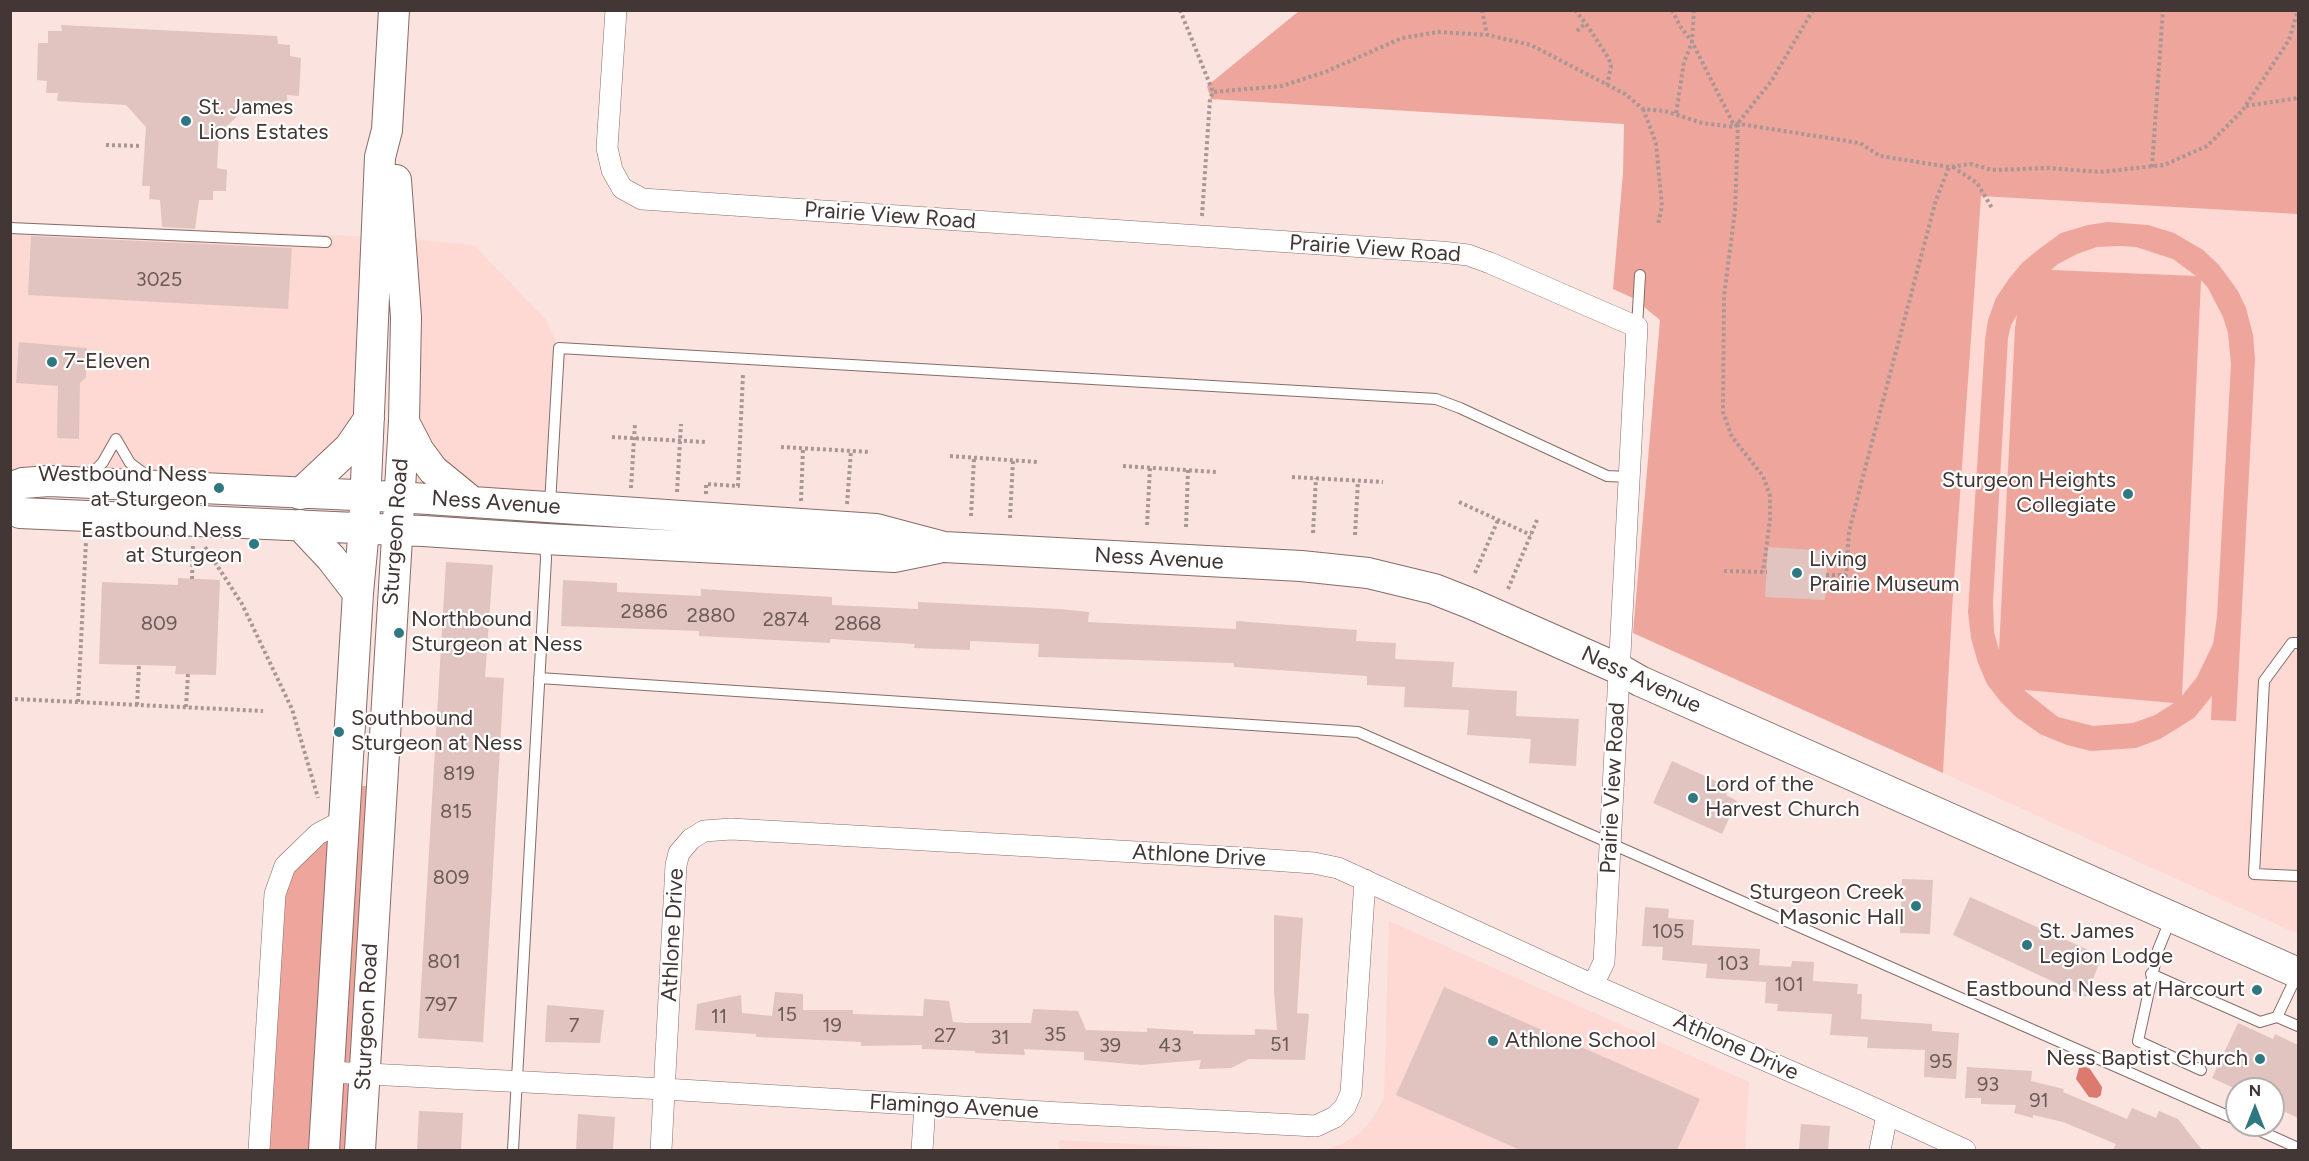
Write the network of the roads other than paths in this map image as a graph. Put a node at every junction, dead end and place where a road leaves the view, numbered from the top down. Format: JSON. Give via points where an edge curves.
{"nodes":[{"id":1,"x":394,"y":10,"type":"edge"},
{"id":2,"x":616,"y":10,"type":"edge"},
{"id":3,"x":387,"y":129,"type":"junction"},
{"id":4,"x":10,"y":228,"type":"edge"},
{"id":5,"x":326,"y":242,"type":"dead end"},
{"id":6,"x":1640,"y":275,"type":"dead end"},
{"id":7,"x":1637,"y":327,"type":"junction"},
{"id":8,"x":369,"y":419,"type":"junction"},
{"id":9,"x":404,"y":422,"type":"junction"},
{"id":10,"x":1629,"y":477,"type":"junction"},
{"id":11,"x":82,"y":483,"type":"junction"},
{"id":12,"x":10,"y":488,"type":"edge"},
{"id":13,"x":163,"y":488,"type":"junction"},
{"id":14,"x":300,"y":494,"type":"junction"},
{"id":15,"x":364,"y":495,"type":"junction"},
{"id":16,"x":398,"y":497,"type":"junction"},
{"id":17,"x":471,"y":501,"type":"junction"},
{"id":18,"x":550,"y":506,"type":"junction"},
{"id":19,"x":10,"y":509,"type":"edge"},
{"id":20,"x":300,"y":525,"type":"junction"},
{"id":21,"x":364,"y":529,"type":"junction"},
{"id":22,"x":396,"y":530,"type":"junction"},
{"id":23,"x":545,"y":539,"type":"junction"},
{"id":24,"x":944,"y":547,"type":"junction"},
{"id":25,"x":357,"y":593,"type":"junction"},
{"id":26,"x":2298,"y":643,"type":"edge"},
{"id":27,"x":1619,"y":669,"type":"junction"},
{"id":28,"x":538,"y":678,"type":"junction"},
{"id":29,"x":344,"y":820,"type":"junction"},
{"id":30,"x":1610,"y":842,"type":"junction"},
{"id":31,"x":2298,"y":876,"type":"edge"},
{"id":32,"x":1365,"y":880,"type":"junction"},
{"id":33,"x":2172,"y":915,"type":"junction"},
{"id":34,"x":2298,"y":973,"type":"edge"},
{"id":35,"x":2151,"y":974,"type":"junction"},
{"id":36,"x":1593,"y":985,"type":"junction"},
{"id":37,"x":2277,"y":1017,"type":"junction"},
{"id":38,"x":2298,"y":1026,"type":"edge"},
{"id":39,"x":2200,"y":1070,"type":"dead end"},
{"id":40,"x":329,"y":1072,"type":"junction"},
{"id":41,"x":364,"y":1073,"type":"junction"},
{"id":42,"x":517,"y":1081,"type":"junction"},
{"id":43,"x":664,"y":1089,"type":"junction"},
{"id":44,"x":925,"y":1105,"type":"junction"},
{"id":45,"x":1887,"y":1115,"type":"junction"},
{"id":46,"x":2225,"y":1115,"type":"edge"},
{"id":47,"x":2274,"y":1137,"type":"edge"},
{"id":48,"x":2298,"y":1148,"type":"edge"},
{"id":49,"x":259,"y":1150,"type":"edge"},
{"id":50,"x":324,"y":1150,"type":"edge"},
{"id":51,"x":360,"y":1150,"type":"edge"},
{"id":52,"x":513,"y":1150,"type":"edge"},
{"id":53,"x":661,"y":1150,"type":"edge"},
{"id":54,"x":922,"y":1150,"type":"edge"},
{"id":55,"x":1880,"y":1150,"type":"edge"},
{"id":56,"x":1965,"y":1150,"type":"edge"}],
"edges":[{"from":1,"to":3,"type":"main road","name":"Sturgeon Road"},
{"from":2,"to":7,"type":"street","name":"Prairie View Road","via":[[607,147],[612,170],[622,188],[642,199],[1468,255]]},
{"from":3,"to":8,"type":"main road","name":"Sturgeon Road","via":[[380,157]]},
{"from":3,"to":9,"type":"main road","name":"Sturgeon Road","via":[[395,159],[406,317]]},
{"from":4,"to":5,"type":"lane"},
{"from":6,"to":7,"type":"lane"},
{"from":7,"to":10,"type":"street","name":"Prairie View Road"},
{"from":8,"to":14,"type":"main road","via":[[349,448]]},
{"from":8,"to":15,"type":"main road","name":"Sturgeon Road"},
{"from":9,"to":16,"type":"main road","name":"Sturgeon Road"},
{"from":9,"to":17,"type":"main road","via":[[433,470]]},
{"from":10,"to":18,"type":"lane","via":[[1607,476],[1436,399],[559,348]]},
{"from":10,"to":27,"type":"street","name":"Prairie View Road"},
{"from":11,"to":12,"type":"main road","name":"Ness Avenue","via":[[49,481]]},
{"from":11,"to":13,"type":"main road","name":"Ness Avenue"},
{"from":11,"to":13,"type":"lane","via":[[103,462],[116,439],[130,463]]},
{"from":13,"to":14,"type":"main road","name":"Ness Avenue"},
{"from":14,"to":15,"type":"main road","name":"Ness Avenue"},
{"from":15,"to":16,"type":"main road","name":"Ness Avenue"},
{"from":15,"to":21,"type":"main road","name":"Sturgeon Road"},
{"from":16,"to":17,"type":"main road","name":"Ness Avenue"},
{"from":16,"to":22,"type":"main road","name":"Sturgeon Road"},
{"from":17,"to":18,"type":"main road","name":"Ness Avenue"},
{"from":18,"to":24,"type":"main road","name":"Ness Avenue","via":[[876,529]]},
{"from":19,"to":20,"type":"main road","name":"Ness Avenue","via":[[21,513]]},
{"from":20,"to":21,"type":"main road","name":"Ness Avenue"},
{"from":20,"to":25,"type":"main road"},
{"from":21,"to":22,"type":"main road","name":"Ness Avenue"},
{"from":21,"to":25,"type":"main road","name":"Sturgeon Road"},
{"from":22,"to":23,"type":"main road","name":"Ness Avenue"},
{"from":22,"to":41,"type":"main road","name":"Sturgeon Road"},
{"from":23,"to":24,"type":"main road","name":"Ness Avenue","via":[[894,557]]},
{"from":23,"to":28,"type":"lane"},
{"from":24,"to":27,"type":"main road","name":"Ness Avenue","via":[[1368,573],[1453,596]]},
{"from":25,"to":29,"type":"main road","name":"Sturgeon Road"},
{"from":26,"to":31,"type":"lane","via":[[2292,643],[2264,681],[2254,874]]},
{"from":27,"to":30,"type":"street","name":"Prairie View Road"},
{"from":27,"to":33,"type":"main road","name":"Ness Avenue"},
{"from":28,"to":30,"type":"lane","via":[[1358,732]]},
{"from":28,"to":42,"type":"lane"},
{"from":29,"to":40,"type":"main road","name":"Sturgeon Road"},
{"from":29,"to":49,"type":"street","via":[[318,834],[285,866],[275,894]]},
{"from":30,"to":36,"type":"street","name":"Prairie View Road","via":[[1604,962]]},
{"from":30,"to":46,"type":"lane"},
{"from":32,"to":36,"type":"street","name":"Athlone Drive"},
{"from":32,"to":43,"type":"street","name":"Athlone Drive","via":[[1338,868],[1290,862],[730,829],[704,831],[679,853],[676,865]]},
{"from":32,"to":44,"type":"street","name":"Flamingo Avenue","via":[[1352,1093],[1335,1117],[1316,1126]]},
{"from":33,"to":34,"type":"main road","name":"Ness Avenue"},
{"from":33,"to":35,"type":"lane"},
{"from":34,"to":37,"type":"lane"},
{"from":35,"to":37,"type":"lane","via":[[2260,1022]]},
{"from":35,"to":39,"type":"lane","via":[[2138,1041]]},
{"from":36,"to":45,"type":"street","name":"Athlone Drive"},
{"from":37,"to":38,"type":"lane"},
{"from":40,"to":41,"type":"street","name":"Flamingo Avenue"},
{"from":40,"to":50,"type":"main road","name":"Sturgeon Road"},
{"from":41,"to":42,"type":"street","name":"Flamingo Avenue"},
{"from":41,"to":51,"type":"main road","name":"Sturgeon Road"},
{"from":42,"to":43,"type":"street","name":"Flamingo Avenue"},
{"from":42,"to":52,"type":"lane"},
{"from":43,"to":44,"type":"street","name":"Flamingo Avenue"},
{"from":43,"to":53,"type":"street","name":"Athlone Drive"},
{"from":44,"to":54,"type":"street"},
{"from":45,"to":55,"type":"street"},
{"from":45,"to":56,"type":"street","name":"Athlone Drive"},
{"from":47,"to":48,"type":"lane"}]}
